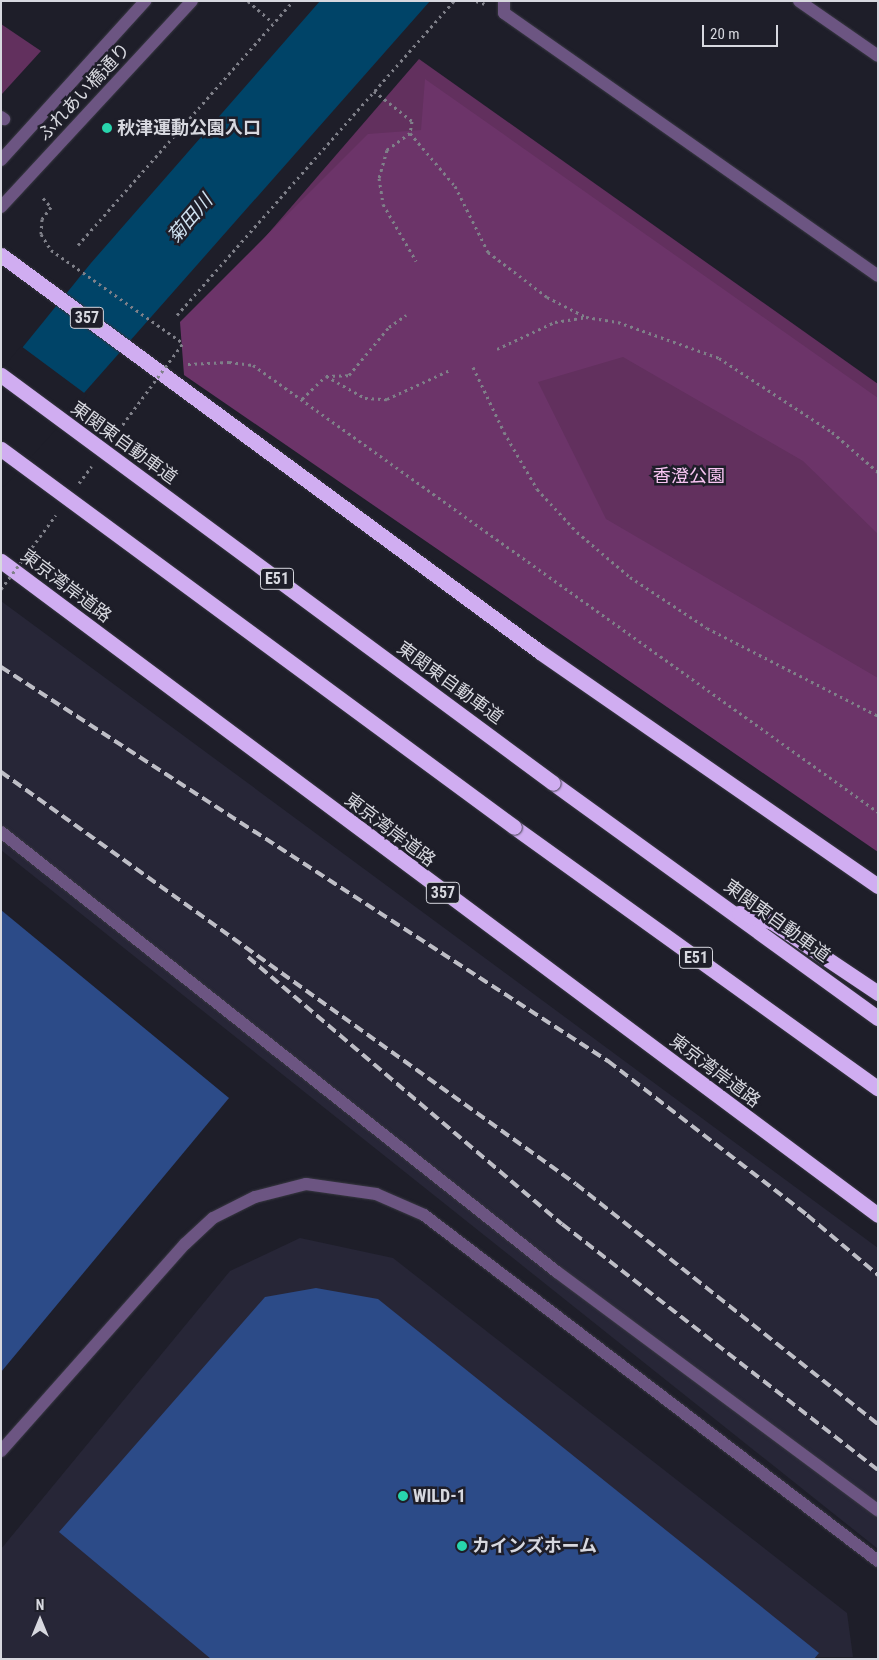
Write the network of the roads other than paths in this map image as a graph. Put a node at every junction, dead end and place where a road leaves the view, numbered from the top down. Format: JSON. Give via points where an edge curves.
{"nodes":[{"id":1,"x":146,"y":1,"type":"edge"},
{"id":2,"x":192,"y":1,"type":"edge"},
{"id":3,"x":504,"y":1,"type":"edge"},
{"id":4,"x":799,"y":1,"type":"edge"},
{"id":5,"x":878,"y":56,"type":"edge"},
{"id":6,"x":1,"y":160,"type":"edge"},
{"id":7,"x":1,"y":207,"type":"edge"},
{"id":8,"x":1,"y":255,"type":"edge"},
{"id":9,"x":878,"y":276,"type":"edge"},
{"id":10,"x":1,"y":375,"type":"edge"},
{"id":11,"x":1,"y":449,"type":"edge"},
{"id":12,"x":5,"y":564,"type":"edge"},
{"id":13,"x":1,"y":832,"type":"edge"},
{"id":14,"x":878,"y":886,"type":"edge"},
{"id":15,"x":728,"y":909,"type":"junction"},
{"id":16,"x":878,"y":993,"type":"edge"},
{"id":17,"x":878,"y":1018,"type":"edge"},
{"id":18,"x":878,"y":1089,"type":"edge"},
{"id":19,"x":878,"y":1215,"type":"edge"},
{"id":20,"x":1,"y":1451,"type":"edge"},
{"id":21,"x":878,"y":1510,"type":"edge"},
{"id":22,"x":878,"y":1561,"type":"edge"}],
"edges":[{"from":1,"to":6,"type":"street","name":"ふれあい橋通り"},
{"from":2,"to":7,"type":"street","name":"ふれあい橋通り"},
{"from":3,"to":9,"type":"street","via":[[504,13]]},
{"from":4,"to":5,"type":"street"},
{"from":8,"to":14,"type":"highway","number":"357","via":[[540,652]]},
{"from":10,"to":15,"type":"highway","name":"東関東自動車道","number":"E51","bridge":true},
{"from":11,"to":18,"type":"highway","number":"E51","bridge":true,"via":[[514,827]]},
{"from":12,"to":19,"type":"highway","name":"東京湾岸道路","number":"357"},
{"from":13,"to":21,"type":"street","via":[[557,1272]]},
{"from":15,"to":16,"type":"highway","via":[[772,922]]},
{"from":15,"to":17,"type":"highway","name":"東関東自動車道","number":"E51"},
{"from":20,"to":22,"type":"street","via":[[185,1244],[213,1218],[255,1197],[306,1184],[376,1194],[424,1215]]}]}
